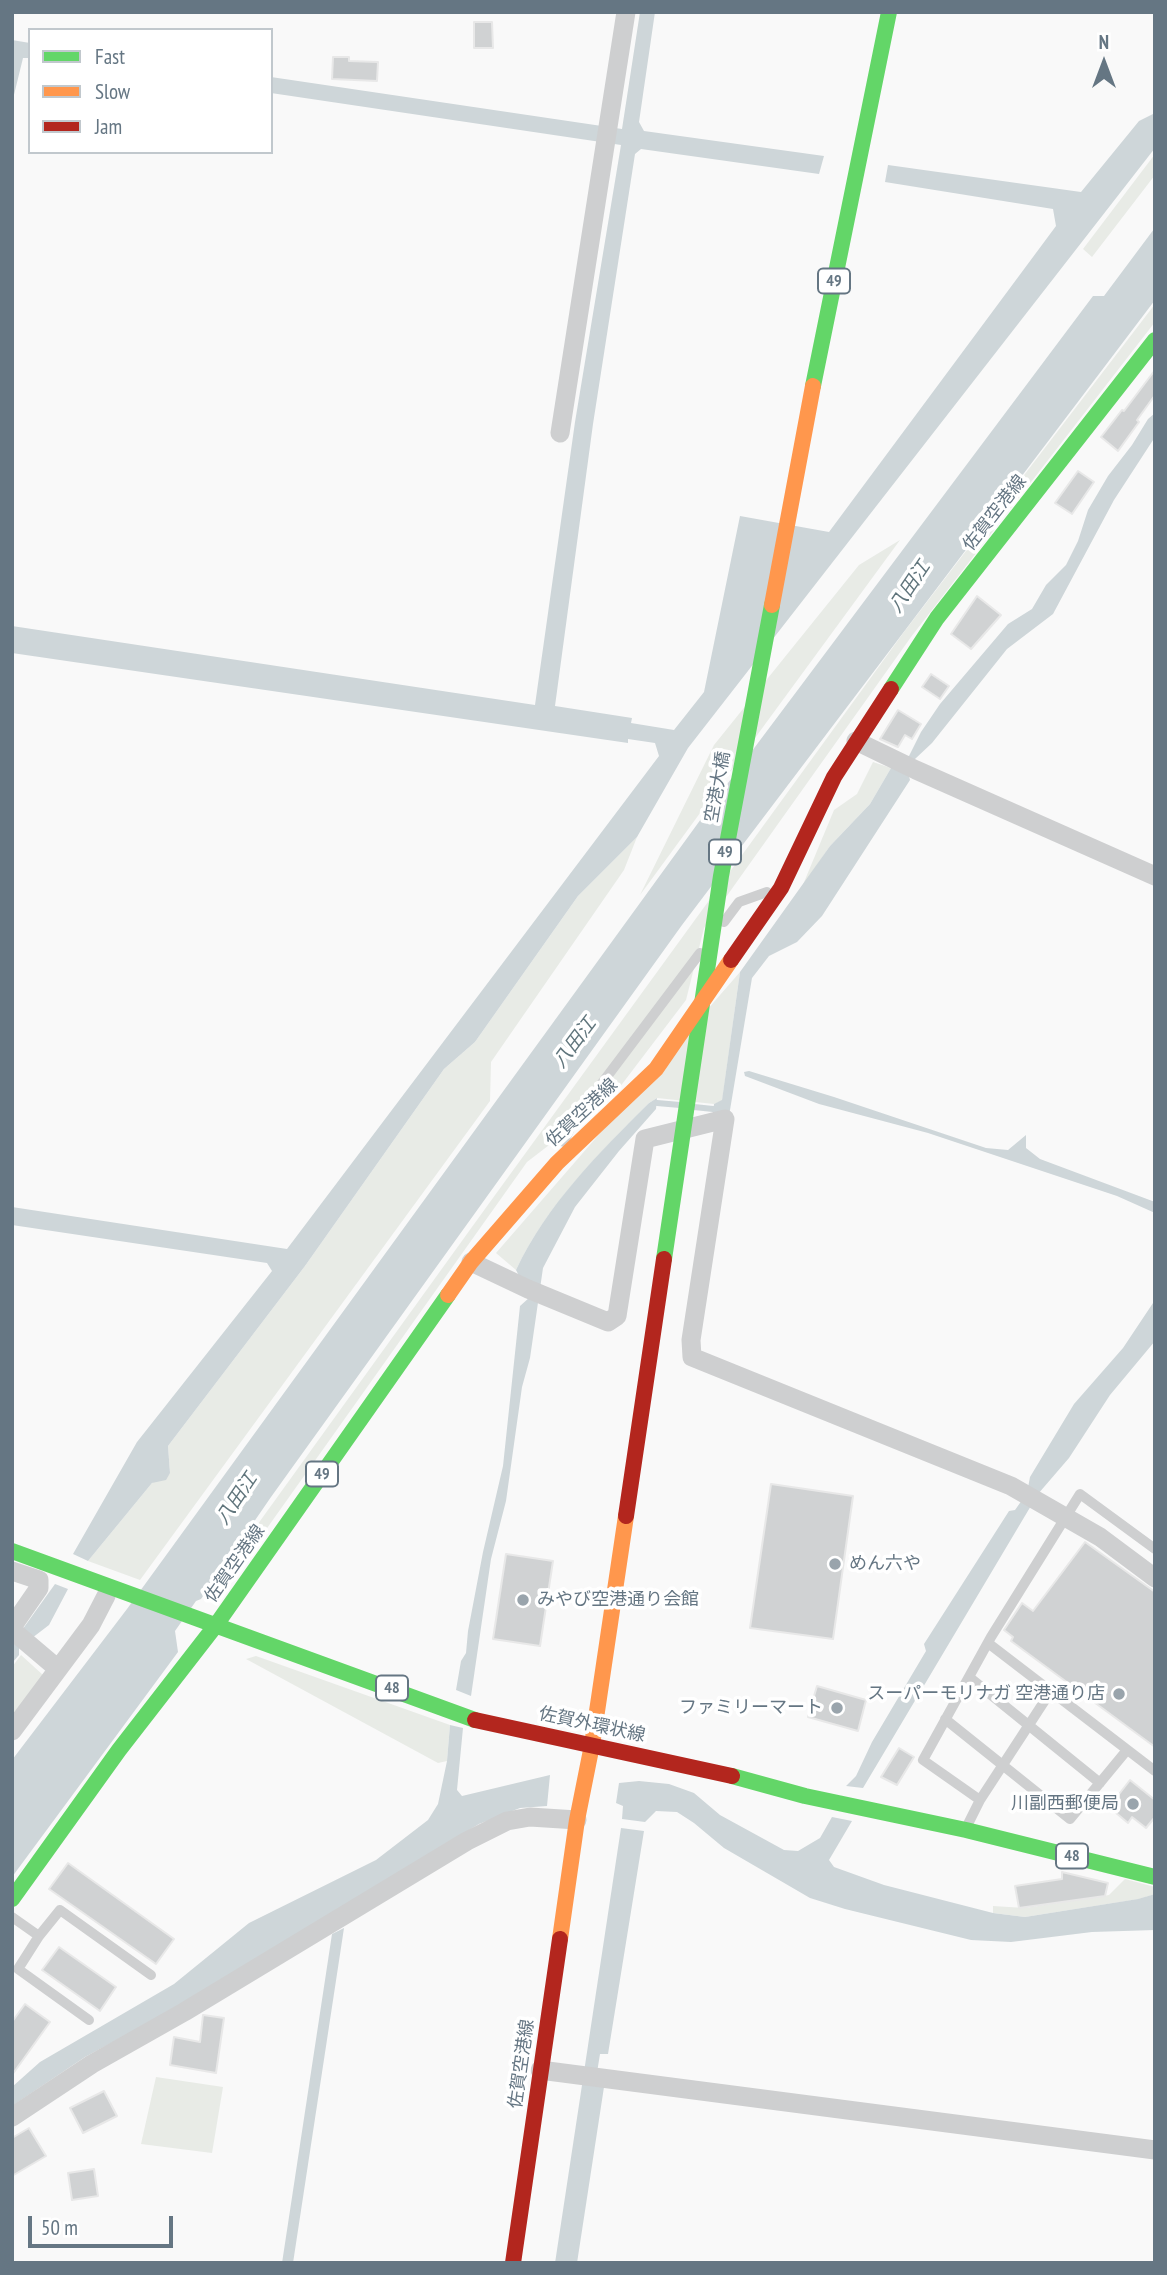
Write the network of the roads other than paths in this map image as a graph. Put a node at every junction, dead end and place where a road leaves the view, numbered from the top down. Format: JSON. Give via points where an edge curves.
{"nodes":[{"id":1,"x":626,"y":12,"type":"edge"},
{"id":2,"x":889,"y":12,"type":"edge"},
{"id":3,"x":1155,"y":340,"type":"edge"},
{"id":4,"x":560,"y":432,"type":"dead end"},
{"id":5,"x":856,"y":741,"type":"junction"},
{"id":6,"x":1155,"y":876,"type":"edge"},
{"id":7,"x":781,"y":888,"type":"junction"},
{"id":8,"x":557,"y":1163,"type":"junction"},
{"id":9,"x":471,"y":1262,"type":"junction"},
{"id":10,"x":653,"y":1332,"type":"joint"},
{"id":11,"x":1065,"y":1516,"type":"junction"},
{"id":12,"x":1155,"y":1549,"type":"edge"},
{"id":13,"x":12,"y":1551,"type":"edge"},
{"id":14,"x":12,"y":1571,"type":"edge"},
{"id":15,"x":1155,"y":1578,"type":"edge"},
{"id":16,"x":114,"y":1593,"type":"junction"},
{"id":17,"x":216,"y":1625,"type":"junction"},
{"id":18,"x":17,"y":1634,"type":"edge"},
{"id":19,"x":988,"y":1643,"type":"junction"},
{"id":20,"x":58,"y":1669,"type":"junction"},
{"id":21,"x":969,"y":1677,"type":"junction"},
{"id":22,"x":1051,"y":1691,"type":"junction"},
{"id":23,"x":945,"y":1719,"type":"junction"},
{"id":24,"x":1029,"y":1726,"type":"junction"},
{"id":25,"x":12,"y":1731,"type":"edge"},
{"id":26,"x":592,"y":1745,"type":"junction"},
{"id":27,"x":1127,"y":1749,"type":"junction"},
{"id":28,"x":1003,"y":1766,"type":"junction"},
{"id":29,"x":1155,"y":1771,"type":"edge"},
{"id":30,"x":1100,"y":1783,"type":"junction"},
{"id":31,"x":981,"y":1800,"type":"junction"},
{"id":32,"x":577,"y":1820,"type":"junction"},
{"id":33,"x":966,"y":1830,"type":"junction"},
{"id":34,"x":1152,"y":1872,"type":"edge"},
{"id":35,"x":12,"y":1899,"type":"edge"},
{"id":36,"x":12,"y":1917,"type":"edge"},
{"id":37,"x":39,"y":1936,"type":"junction"},
{"id":38,"x":151,"y":1975,"type":"dead end"},
{"id":39,"x":89,"y":2020,"type":"dead end"},
{"id":40,"x":540,"y":2070,"type":"junction"},
{"id":41,"x":12,"y":2118,"type":"edge"},
{"id":42,"x":1155,"y":2150,"type":"edge"},
{"id":43,"x":513,"y":2263,"type":"edge"}],
"edges":[{"from":1,"to":4,"type":"street"},
{"from":2,"to":10,"type":"main road","name":"空港大橋","number":"49","via":[[721,876]]},
{"from":3,"to":5,"type":"main road","name":"佐賀空港線","number":"49","via":[[937,618]]},
{"from":5,"to":6,"type":"street"},
{"from":5,"to":7,"type":"main road","name":"佐賀空港線","number":"49"},
{"from":7,"to":8,"type":"main road","name":"佐賀空港線","number":"49","via":[[656,1069]]},
{"from":7,"to":8,"type":"lane","via":[[738,902],[572,1123]]},
{"from":8,"to":9,"type":"main road","name":"佐賀空港線","number":"49"},
{"from":9,"to":11,"type":"street","via":[[608,1322],[617,1315],[645,1139],[725,1119],[692,1357],[1031,1496]]},
{"from":9,"to":17,"type":"main road","name":"佐賀空港線","number":"49"},
{"from":10,"to":26,"type":"main road","name":"佐賀空港線","number":"49"},
{"from":11,"to":12,"type":"lane","via":[[1080,1494]]},
{"from":11,"to":15,"type":"street"},
{"from":11,"to":19,"type":"lane"},
{"from":13,"to":16,"type":"main road","number":"48"},
{"from":14,"to":18,"type":"street","via":[[38,1580],[39,1588]]},
{"from":16,"to":17,"type":"main road","name":"佐賀外環状線","number":"48"},
{"from":16,"to":20,"type":"street"},
{"from":17,"to":26,"type":"main road","name":"佐賀外環状線","number":"48","via":[[478,1721]]},
{"from":17,"to":35,"type":"main road","name":"佐賀空港線","number":"49"},
{"from":18,"to":20,"type":"street"},
{"from":19,"to":21,"type":"lane"},
{"from":19,"to":22,"type":"lane"},
{"from":20,"to":25,"type":"street"},
{"from":21,"to":23,"type":"lane"},
{"from":21,"to":24,"type":"lane"},
{"from":22,"to":24,"type":"lane"},
{"from":22,"to":27,"type":"lane"},
{"from":23,"to":28,"type":"lane"},
{"from":23,"to":31,"type":"lane","via":[[923,1760]]},
{"from":24,"to":28,"type":"lane"},
{"from":24,"to":30,"type":"lane"},
{"from":26,"to":32,"type":"main road","name":"佐賀空港線","number":"49"},
{"from":26,"to":33,"type":"main road","name":"佐賀外環状線","number":"48"},
{"from":27,"to":29,"type":"lane"},
{"from":27,"to":30,"type":"lane"},
{"from":28,"to":30,"type":"lane","via":[[1070,1819]]},
{"from":28,"to":31,"type":"lane"},
{"from":31,"to":33,"type":"lane"},
{"from":32,"to":40,"type":"main road","name":"佐賀空港線","number":"49"},
{"from":32,"to":41,"type":"street","via":[[530,1817],[507,1821],[467,1841],[92,2064]]},
{"from":33,"to":34,"type":"main road","name":"佐賀外環状線","number":"48"},
{"from":36,"to":37,"type":"lane"},
{"from":37,"to":38,"type":"lane","via":[[60,1910]]},
{"from":37,"to":39,"type":"lane","via":[[18,1969]]},
{"from":40,"to":42,"type":"street"},
{"from":40,"to":43,"type":"main road","name":"佐賀空港線","number":"49"}]}
